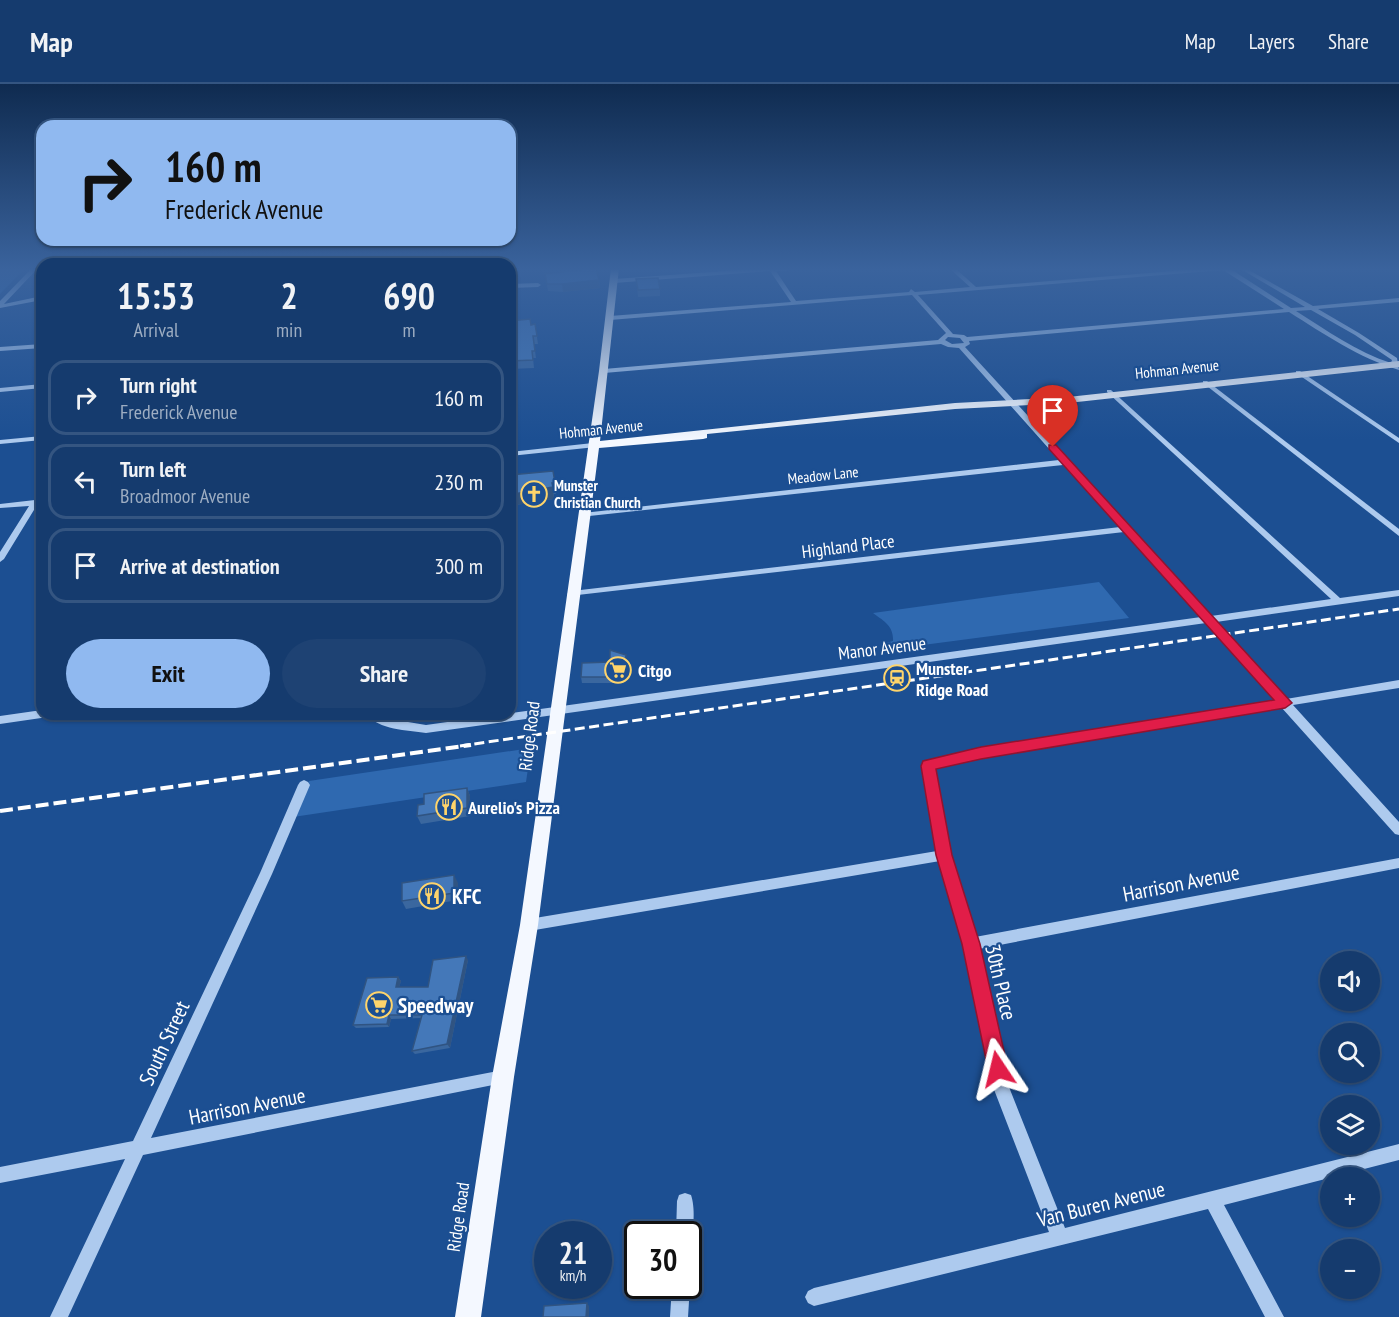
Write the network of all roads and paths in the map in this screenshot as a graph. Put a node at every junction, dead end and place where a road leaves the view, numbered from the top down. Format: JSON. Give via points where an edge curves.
{"nodes":[{"id":1,"x":609,"y":326,"type":"edge"},
{"id":2,"x":943,"y":326,"type":"edge"},
{"id":3,"x":1117,"y":326,"type":"edge"},
{"id":4,"x":1315,"y":326,"type":"edge"},
{"id":5,"x":1341,"y":326,"type":"edge"},
{"id":6,"x":950,"y":334,"type":"junction"},
{"id":7,"x":968,"y":339,"type":"junction"},
{"id":8,"x":942,"y":342,"type":"junction"},
{"id":9,"x":36,"y":346,"type":"edge"},
{"id":10,"x":960,"y":346,"type":"junction"},
{"id":11,"x":0,"y":349,"type":"edge"},
{"id":12,"x":1397,"y":366,"type":"edge"},
{"id":13,"x":604,"y":371,"type":"junction"},
{"id":14,"x":1301,"y":374,"type":"junction"},
{"id":15,"x":1208,"y":384,"type":"junction"},
{"id":16,"x":36,"y":387,"type":"edge"},
{"id":17,"x":0,"y":390,"type":"edge"},
{"id":18,"x":1111,"y":393,"type":"junction"},
{"id":19,"x":1013,"y":403,"type":"junction"},
{"id":20,"x":36,"y":439,"type":"edge"},
{"id":21,"x":1399,"y":441,"type":"edge"},
{"id":22,"x":0,"y":442,"type":"edge"},
{"id":23,"x":593,"y":445,"type":"junction"},
{"id":24,"x":516,"y":453,"type":"edge"},
{"id":25,"x":1066,"y":462,"type":"junction"},
{"id":26,"x":36,"y":502,"type":"edge"},
{"id":27,"x":0,"y":506,"type":"edge"},
{"id":28,"x":36,"y":506,"type":"edge"},
{"id":29,"x":583,"y":515,"type":"junction"},
{"id":30,"x":1127,"y":529,"type":"junction"},
{"id":31,"x":1399,"y":533,"type":"edge"},
{"id":32,"x":0,"y":559,"type":"edge"},
{"id":33,"x":1399,"y":593,"type":"edge"},
{"id":34,"x":572,"y":594,"type":"junction"},
{"id":35,"x":1338,"y":601,"type":"junction"},
{"id":36,"x":1209,"y":620,"type":"junction"},
{"id":37,"x":1399,"y":684,"type":"edge"},
{"id":38,"x":1285,"y":703,"type":"junction"},
{"id":39,"x":556,"y":712,"type":"junction"},
{"id":40,"x":36,"y":715,"type":"edge"},
{"id":41,"x":516,"y":717,"type":"edge"},
{"id":42,"x":0,"y":720,"type":"edge"},
{"id":43,"x":382,"y":720,"type":"edge"},
{"id":44,"x":495,"y":720,"type":"edge"},
{"id":45,"x":304,"y":786,"type":"dead end"},
{"id":46,"x":1399,"y":830,"type":"edge"},
{"id":47,"x":944,"y":855,"type":"junction"},
{"id":48,"x":1399,"y":862,"type":"edge"},
{"id":49,"x":529,"y":926,"type":"junction"},
{"id":50,"x":971,"y":944,"type":"junction"},
{"id":51,"x":503,"y":1077,"type":"junction"},
{"id":52,"x":139,"y":1148,"type":"junction"},
{"id":53,"x":1399,"y":1152,"type":"edge"},
{"id":54,"x":0,"y":1175,"type":"edge"},
{"id":55,"x":1212,"y":1199,"type":"junction"},
{"id":56,"x":685,"y":1201,"type":"dead end"},
{"id":57,"x":684,"y":1221,"type":"edge"},
{"id":58,"x":1060,"y":1238,"type":"junction"},
{"id":59,"x":814,"y":1297,"type":"dead end"},
{"id":60,"x":680,"y":1299,"type":"edge"},
{"id":61,"x":59,"y":1317,"type":"edge"},
{"id":62,"x":468,"y":1317,"type":"edge"},
{"id":63,"x":679,"y":1317,"type":"edge"},
{"id":64,"x":1275,"y":1317,"type":"edge"}],
"edges":[{"from":1,"to":13,"type":"main road","name":"Ridge Road"},
{"from":2,"to":6,"type":"street"},
{"from":3,"to":7,"type":"street"},
{"from":4,"to":12,"type":"street","via":[[1378,361]]},
{"from":5,"to":12,"type":"street","via":[[1395,359]]},
{"from":6,"to":7,"type":"street"},
{"from":6,"to":8,"type":"street","via":[[941,338]]},
{"from":7,"to":10,"type":"street","via":[[968,343]]},
{"from":8,"to":10,"type":"street"},
{"from":8,"to":13,"type":"street"},
{"from":9,"to":11,"type":"street"},
{"from":10,"to":19,"type":"street"},
{"from":12,"to":14,"type":"main road","name":"Hohman Avenue"},
{"from":13,"to":23,"type":"main road","name":"Ridge Road"},
{"from":14,"to":15,"type":"main road","name":"Hohman Avenue"},
{"from":14,"to":21,"type":"street"},
{"from":15,"to":18,"type":"main road","name":"Hohman Avenue"},
{"from":15,"to":31,"type":"street"},
{"from":16,"to":17,"type":"street"},
{"from":18,"to":19,"type":"main road","name":"Hohman Avenue"},
{"from":18,"to":35,"type":"street"},
{"from":19,"to":23,"type":"main road","name":"Hohman Avenue"},
{"from":19,"to":25,"type":"street"},
{"from":20,"to":22,"type":"street"},
{"from":23,"to":24,"type":"street","name":"Hohman Avenue"},
{"from":23,"to":29,"type":"main road","name":"Ridge Road"},
{"from":25,"to":29,"type":"street","name":"Meadow Lane"},
{"from":25,"to":30,"type":"street"},
{"from":26,"to":27,"type":"street"},
{"from":28,"to":32,"type":"street"},
{"from":29,"to":34,"type":"main road","name":"Ridge Road"},
{"from":30,"to":34,"type":"street","name":"Highland Place"},
{"from":30,"to":36,"type":"street"},
{"from":33,"to":35,"type":"street","name":"Manor Avenue"},
{"from":34,"to":39,"type":"main road","name":"Ridge Road"},
{"from":35,"to":36,"type":"street","name":"Manor Avenue"},
{"from":36,"to":38,"type":"street"},
{"from":36,"to":39,"type":"street","name":"Manor Avenue"},
{"from":37,"to":38,"type":"street"},
{"from":38,"to":46,"type":"street"},
{"from":38,"to":47,"type":"street","name":"30th Place","via":[[981,753],[928,766]]},
{"from":39,"to":41,"type":"street","name":"Manor Avenue"},
{"from":39,"to":49,"type":"main road","name":"Ridge Road"},
{"from":40,"to":42,"type":"street"},
{"from":43,"to":44,"type":"street","name":"Manor Avenue","via":[[426,729]]},
{"from":45,"to":52,"type":"street","name":"South Street"},
{"from":47,"to":49,"type":"street"},
{"from":47,"to":50,"type":"street","name":"30th Place"},
{"from":48,"to":50,"type":"street","name":"Harrison Avenue"},
{"from":49,"to":51,"type":"main road","name":"Ridge Road"},
{"from":50,"to":58,"type":"street","name":"30th Place","via":[[1001,1087]]},
{"from":51,"to":52,"type":"street","name":"Harrison Avenue"},
{"from":51,"to":62,"type":"main road","name":"Ridge Road"},
{"from":52,"to":54,"type":"street","name":"Harrison Avenue"},
{"from":52,"to":61,"type":"street","name":"South Street"},
{"from":53,"to":55,"type":"street","name":"Van Buren Avenue"},
{"from":55,"to":58,"type":"street","name":"Van Buren Avenue"},
{"from":55,"to":64,"type":"street"},
{"from":56,"to":57,"type":"street"},
{"from":58,"to":59,"type":"street","name":"Van Buren Avenue"},
{"from":60,"to":63,"type":"street"}]}
